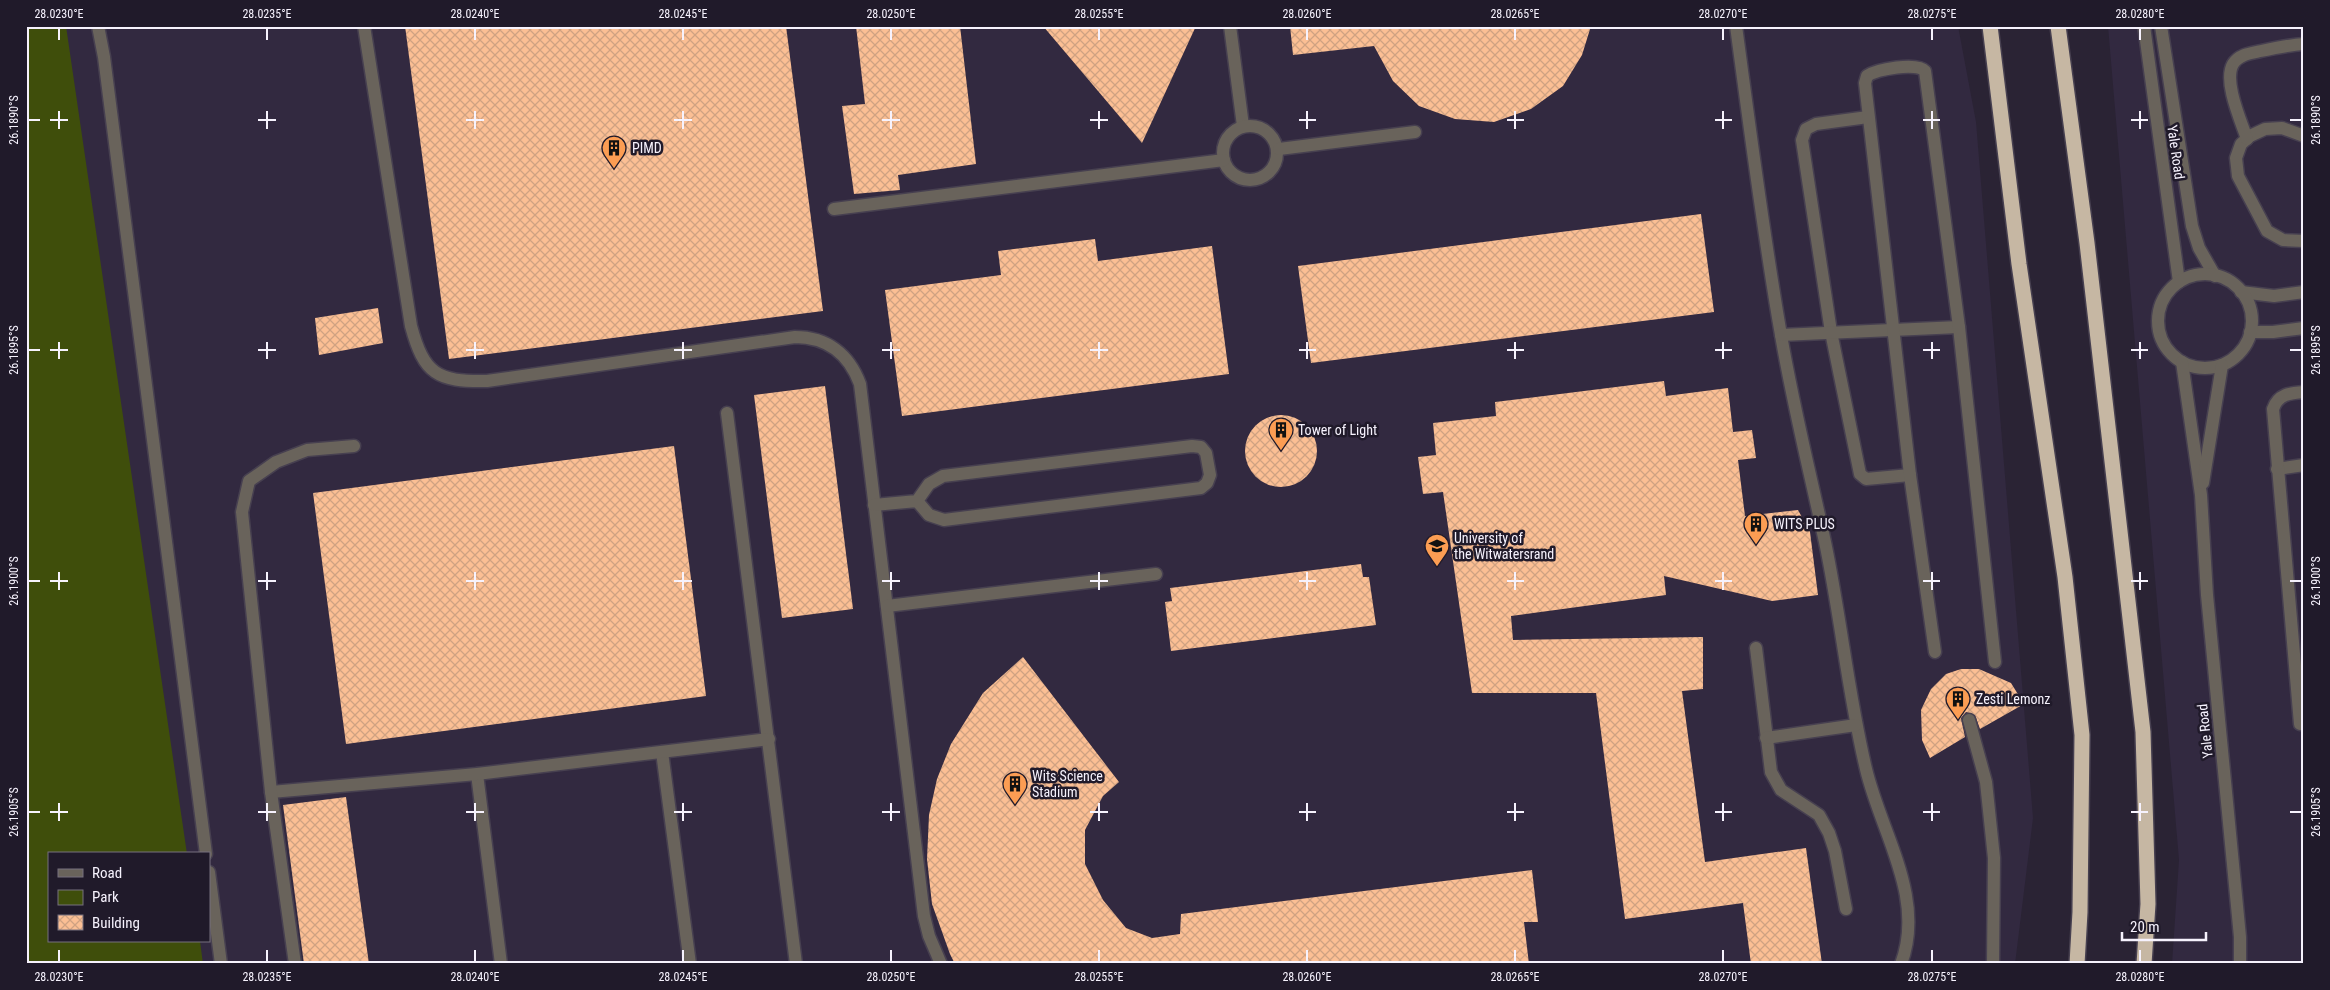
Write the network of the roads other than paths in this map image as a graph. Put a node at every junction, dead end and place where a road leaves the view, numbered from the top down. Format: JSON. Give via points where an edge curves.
{"nodes":[{"id":1,"x":98,"y":26,"type":"edge"},
{"id":2,"x":364,"y":26,"type":"edge"},
{"id":3,"x":1230,"y":26,"type":"edge"},
{"id":4,"x":1736,"y":26,"type":"edge"},
{"id":5,"x":1990,"y":26,"type":"edge"},
{"id":6,"x":2058,"y":26,"type":"edge"},
{"id":7,"x":2144,"y":26,"type":"edge"},
{"id":8,"x":2161,"y":26,"type":"edge"},
{"id":9,"x":2304,"y":44,"type":"edge"},
{"id":10,"x":1868,"y":117,"type":"junction"},
{"id":11,"x":1243,"y":126,"type":"junction"},
{"id":12,"x":1415,"y":132,"type":"dead end"},
{"id":13,"x":2304,"y":136,"type":"edge"},
{"id":14,"x":2247,"y":139,"type":"junction"},
{"id":15,"x":1279,"y":149,"type":"junction"},
{"id":16,"x":1224,"y":160,"type":"junction"},
{"id":17,"x":834,"y":209,"type":"dead end"},
{"id":18,"x":2304,"y":241,"type":"edge"},
{"id":19,"x":2215,"y":276,"type":"junction"},
{"id":20,"x":2179,"y":282,"type":"junction"},
{"id":21,"x":2241,"y":292,"type":"junction"},
{"id":22,"x":2304,"y":292,"type":"edge"},
{"id":23,"x":1959,"y":326,"type":"junction"},
{"id":24,"x":2304,"y":328,"type":"edge"},
{"id":25,"x":1894,"y":330,"type":"junction"},
{"id":26,"x":1831,"y":332,"type":"junction"},
{"id":27,"x":2250,"y":332,"type":"junction"},
{"id":28,"x":1781,"y":335,"type":"junction"},
{"id":29,"x":2182,"y":362,"type":"junction"},
{"id":30,"x":2222,"y":365,"type":"junction"},
{"id":31,"x":2304,"y":392,"type":"edge"},
{"id":32,"x":727,"y":413,"type":"dead end"},
{"id":33,"x":354,"y":446,"type":"dead end"},
{"id":34,"x":2304,"y":465,"type":"edge"},
{"id":35,"x":2277,"y":469,"type":"junction"},
{"id":36,"x":1910,"y":476,"type":"junction"},
{"id":37,"x":2201,"y":495,"type":"junction"},
{"id":38,"x":917,"y":501,"type":"junction"},
{"id":39,"x":874,"y":506,"type":"junction"},
{"id":40,"x":1156,"y":574,"type":"dead end"},
{"id":41,"x":887,"y":606,"type":"junction"},
{"id":42,"x":1756,"y":648,"type":"dead end"},
{"id":43,"x":1935,"y":652,"type":"dead end"},
{"id":44,"x":1995,"y":662,"type":"dead end"},
{"id":45,"x":1969,"y":720,"type":"dead end"},
{"id":46,"x":2300,"y":724,"type":"dead end"},
{"id":47,"x":1856,"y":725,"type":"junction"},
{"id":48,"x":1766,"y":738,"type":"junction"},
{"id":49,"x":769,"y":739,"type":"junction"},
{"id":50,"x":662,"y":752,"type":"junction"},
{"id":51,"x":477,"y":774,"type":"junction"},
{"id":52,"x":272,"y":792,"type":"junction"},
{"id":53,"x":206,"y":852,"type":"edge"},
{"id":54,"x":210,"y":880,"type":"edge"},
{"id":55,"x":1846,"y":909,"type":"dead end"},
{"id":56,"x":221,"y":964,"type":"edge"},
{"id":57,"x":295,"y":964,"type":"edge"},
{"id":58,"x":501,"y":964,"type":"edge"},
{"id":59,"x":690,"y":964,"type":"edge"},
{"id":60,"x":796,"y":964,"type":"edge"},
{"id":61,"x":941,"y":964,"type":"edge"},
{"id":62,"x":1901,"y":964,"type":"edge"},
{"id":63,"x":1994,"y":964,"type":"edge"},
{"id":64,"x":2077,"y":964,"type":"edge"},
{"id":65,"x":2144,"y":964,"type":"edge"},
{"id":66,"x":2240,"y":964,"type":"edge"}],
"edges":[{"from":1,"to":53,"type":"street"},
{"from":2,"to":39,"type":"street","via":[[411,326],[423,362],[434,373],[466,382],[487,381],[808,337],[839,350],[860,384]]},
{"from":3,"to":11,"type":"street"},
{"from":4,"to":28,"type":"street"},
{"from":5,"to":64,"type":"highway","via":[[2019,264],[2065,576],[2082,735]]},
{"from":6,"to":65,"type":"highway","via":[[2088,253],[2143,732],[2148,904]]},
{"from":7,"to":20,"type":"street","name":"Yale Road"},
{"from":8,"to":19,"type":"street","name":"Yale Road","via":[[2192,226],[2199,248]]},
{"from":9,"to":14,"type":"street","via":[[2243,55],[2234,63],[2230,73],[2231,91]]},
{"from":10,"to":23,"type":"street","via":[[1864,83],[1867,76],[1874,71],[1917,66],[1925,71]]},
{"from":10,"to":25,"type":"street"},
{"from":10,"to":26,"type":"street","via":[[1816,124],[1806,129],[1802,140]]},
{"from":11,"to":15,"type":"street","via":[[1260,127],[1274,138]]},
{"from":11,"to":16,"type":"street","via":[[1229,135],[1222,151]]},
{"from":12,"to":15,"type":"street"},
{"from":13,"to":14,"type":"street","via":[[2282,128],[2265,129]]},
{"from":14,"to":18,"type":"street","via":[[2241,144],[2236,158],[2238,176],[2259,216],[2267,230],[2283,240]]},
{"from":15,"to":16,"type":"street","via":[[1277,162],[1271,171],[1256,179],[1240,178]]},
{"from":16,"to":17,"type":"street"},
{"from":19,"to":20,"type":"street","via":[[2190,277]]},
{"from":19,"to":21,"type":"street","via":[[2230,282]]},
{"from":20,"to":29,"type":"street","via":[[2165,296],[2158,314],[2159,333],[2167,350]]},
{"from":21,"to":22,"type":"street","via":[[2274,296]]},
{"from":21,"to":27,"type":"street","via":[[2252,318]]},
{"from":23,"to":25,"type":"street"},
{"from":23,"to":44,"type":"street"},
{"from":24,"to":27,"type":"street"},
{"from":25,"to":26,"type":"street"},
{"from":25,"to":36,"type":"street"},
{"from":26,"to":28,"type":"street"},
{"from":26,"to":36,"type":"street","via":[[1860,474],[1866,479]]},
{"from":27,"to":30,"type":"street","via":[[2244,346]]},
{"from":28,"to":47,"type":"street","via":[[1825,544]]},
{"from":29,"to":30,"type":"street","via":[[2208,368]]},
{"from":29,"to":37,"type":"street","name":"Yale Road"},
{"from":30,"to":37,"type":"street","name":"Yale Road"},
{"from":31,"to":35,"type":"street","via":[[2286,394],[2275,402]]},
{"from":32,"to":49,"type":"street"},
{"from":33,"to":52,"type":"street","via":[[307,450],[276,462],[249,482],[242,512]]},
{"from":34,"to":35,"type":"street"},
{"from":35,"to":46,"type":"street"},
{"from":36,"to":43,"type":"street"},
{"from":37,"to":66,"type":"street","name":"Yale Road"},
{"from":38,"to":38,"type":"street","via":[[929,515],[944,520],[1201,488],[1210,476],[1206,453],[1201,447],[1192,446],[943,476],[929,484]]},
{"from":38,"to":39,"type":"street"},
{"from":39,"to":41,"type":"street"},
{"from":40,"to":41,"type":"street"},
{"from":41,"to":61,"type":"street","via":[[924,916]]},
{"from":42,"to":48,"type":"street"},
{"from":45,"to":63,"type":"street","via":[[1986,782],[1994,858]]},
{"from":47,"to":48,"type":"street"},
{"from":47,"to":62,"type":"street","via":[[1867,772],[1903,878],[1908,934]]},
{"from":48,"to":55,"type":"street","via":[[1771,772],[1781,790],[1819,816],[1829,833]]},
{"from":49,"to":50,"type":"street"},
{"from":49,"to":60,"type":"street"},
{"from":50,"to":51,"type":"street"},
{"from":50,"to":59,"type":"street"},
{"from":51,"to":52,"type":"street"},
{"from":51,"to":58,"type":"street"},
{"from":52,"to":57,"type":"street"},
{"from":54,"to":56,"type":"street"}]}
